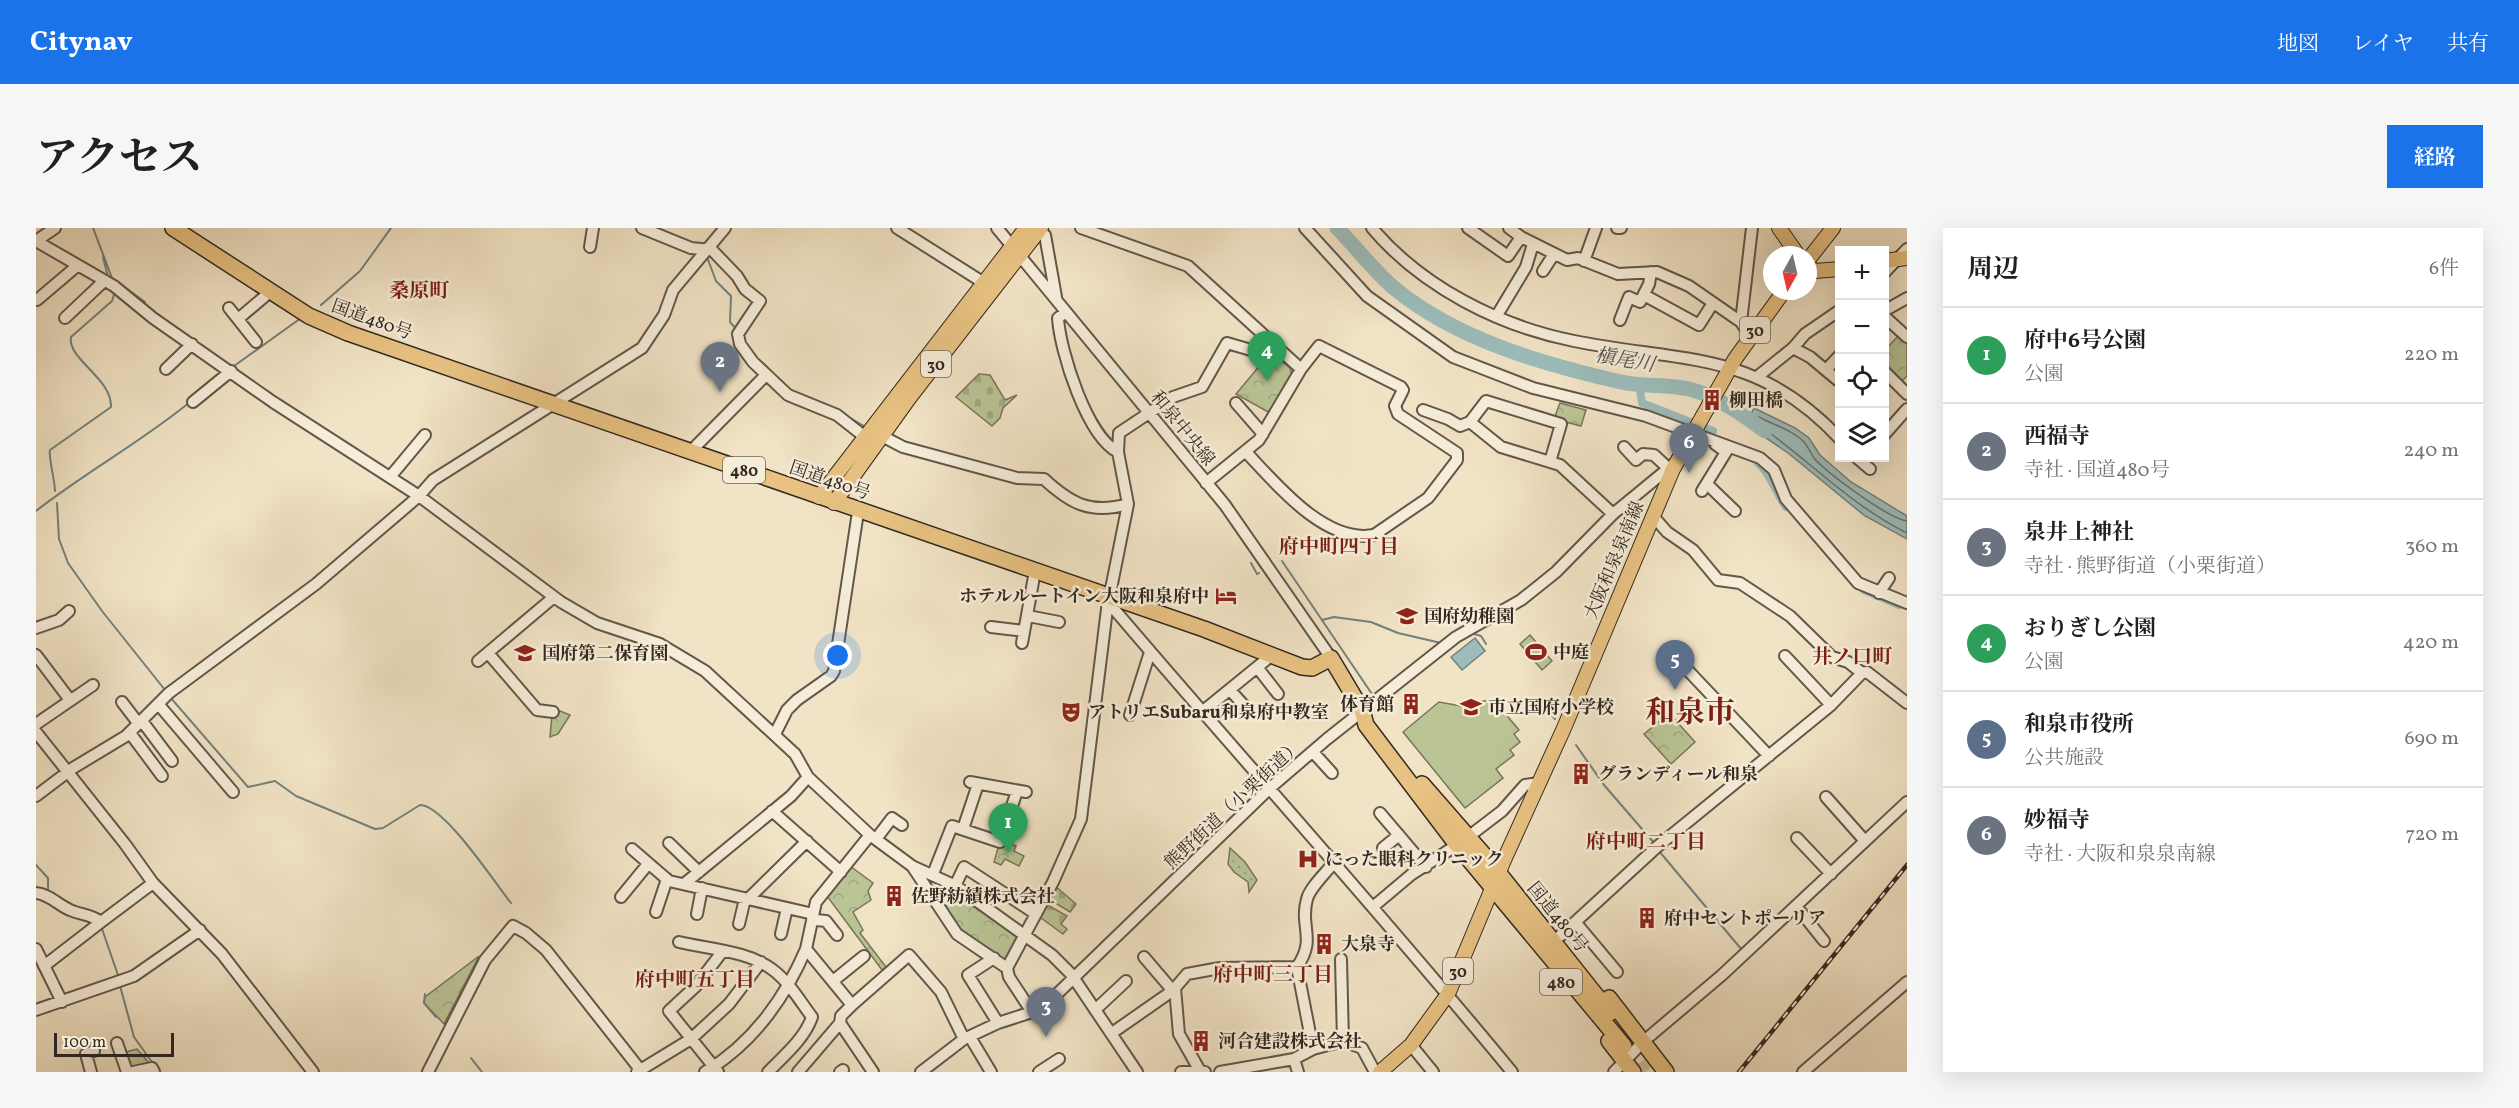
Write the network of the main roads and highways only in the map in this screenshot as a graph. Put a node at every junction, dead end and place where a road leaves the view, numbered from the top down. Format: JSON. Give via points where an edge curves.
{"nodes":[{"id":1,"x":173,"y":228,"type":"edge"},
{"id":2,"x":1026,"y":228,"type":"edge"},
{"id":3,"x":1779,"y":228,"type":"edge"},
{"id":4,"x":1833,"y":228,"type":"edge"},
{"id":5,"x":1043,"y":231,"type":"edge"},
{"id":6,"x":1792,"y":246,"type":"edge"},
{"id":7,"x":1817,"y":248,"type":"edge"},
{"id":8,"x":1016,"y":251,"type":"junction"},
{"id":9,"x":1904,"y":255,"type":"edge"},
{"id":10,"x":1889,"y":260,"type":"edge"},
{"id":11,"x":1835,"y":269,"type":"edge"},
{"id":12,"x":1817,"y":271,"type":"edge"},
{"id":13,"x":1777,"y":300,"type":"edge"},
{"id":14,"x":819,"y":497,"type":"junction"},
{"id":15,"x":834,"y":503,"type":"junction"},
{"id":16,"x":1496,"y":882,"type":"junction"},
{"id":17,"x":1518,"y":898,"type":"junction"},
{"id":18,"x":1632,"y":1052,"type":"edge"},
{"id":19,"x":1664,"y":1069,"type":"edge"},
{"id":20,"x":1377,"y":1072,"type":"edge"},
{"id":21,"x":1641,"y":1072,"type":"edge"}],
"edges":[{"from":1,"to":14,"type":"highway","name":"国道480号","number":"480","via":[[309,316],[348,333]]},
{"from":2,"to":8,"type":"main road","number":"30"},
{"from":3,"to":6,"type":"main road"},
{"from":4,"to":7,"type":"main road"},
{"from":5,"to":8,"type":"main road","number":"30"},
{"from":8,"to":14,"type":"main road","number":"30","via":[[984,283]]},
{"from":8,"to":15,"type":"main road","number":"30"},
{"from":9,"to":10,"type":"main road"},
{"from":11,"to":12,"type":"main road"},
{"from":13,"to":16,"type":"main road","name":"大阪和泉泉南線","number":"30","via":[[1729,369],[1673,465],[1550,764]]},
{"from":14,"to":15,"type":"highway","name":"国道480号","number":"480"},
{"from":15,"to":16,"type":"highway","name":"国道480号","number":"480","via":[[1302,667],[1312,668],[1331,658],[1362,710],[1372,715]]},
{"from":16,"to":17,"type":"highway","name":"国道480号","number":"480"},
{"from":16,"to":18,"type":"highway","name":"国道480号","number":"480"},
{"from":16,"to":20,"type":"main road","name":"大阪和泉泉南線","number":"30","via":[[1449,994],[1411,1045]]},
{"from":17,"to":18,"type":"highway","name":"国道480号","number":"480"},
{"from":17,"to":18,"type":"highway","number":"480","via":[[1560,936]]},
{"from":18,"to":19,"type":"highway","number":"480"},
{"from":19,"to":21,"type":"highway","number":"480","via":[[1648,1065]]}]}
